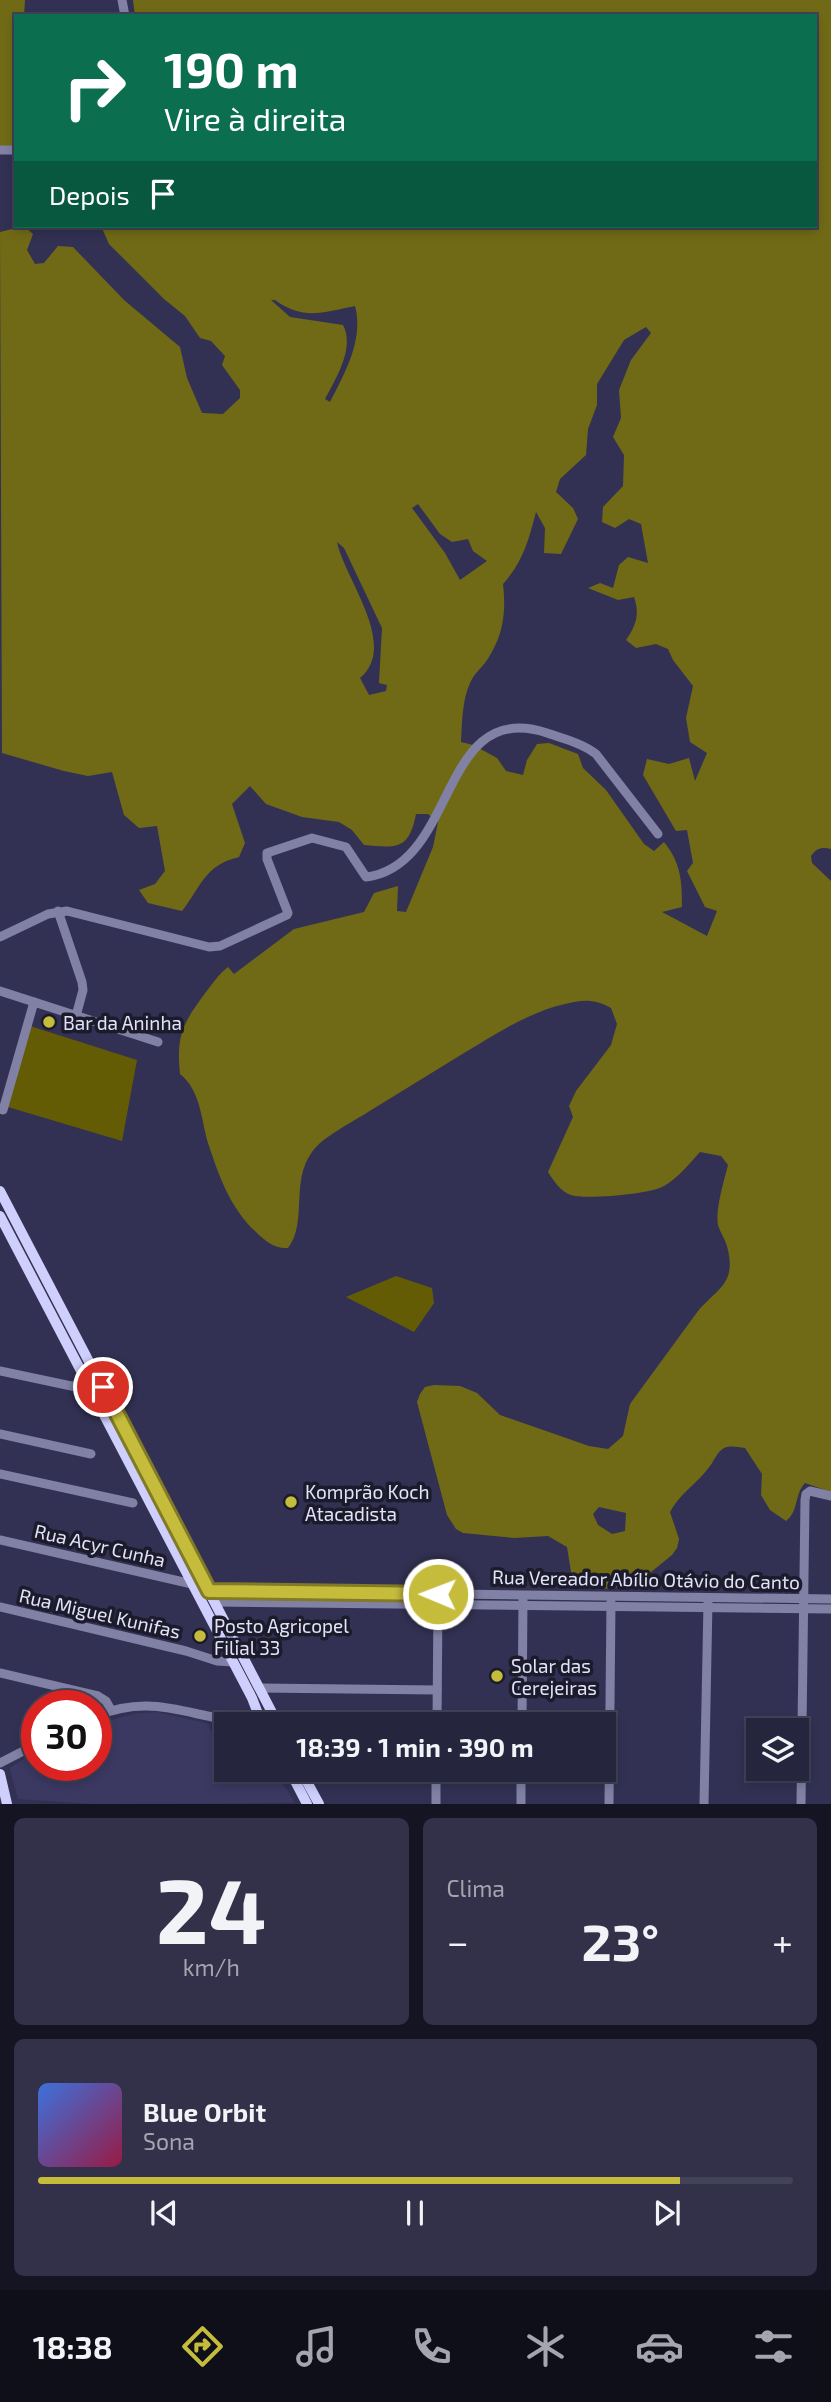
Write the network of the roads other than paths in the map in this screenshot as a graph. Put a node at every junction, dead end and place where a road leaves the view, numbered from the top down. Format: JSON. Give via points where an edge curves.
{"nodes":[{"id":1,"x":658,"y":834,"type":"dead end"},
{"id":2,"x":58,"y":911,"type":"junction"},
{"id":3,"x":0,"y":937,"type":"edge"},
{"id":4,"x":0,"y":991,"type":"edge"},
{"id":5,"x":34,"y":1002,"type":"junction"},
{"id":6,"x":76,"y":1016,"type":"junction"},
{"id":7,"x":158,"y":1042,"type":"dead end"},
{"id":8,"x":2,"y":1109,"type":"edge"},
{"id":9,"x":0,"y":1191,"type":"edge"},
{"id":10,"x":0,"y":1216,"type":"edge"},
{"id":11,"x":0,"y":1371,"type":"edge"},
{"id":12,"x":76,"y":1387,"type":"dead end"},
{"id":13,"x":0,"y":1434,"type":"edge"},
{"id":14,"x":91,"y":1454,"type":"dead end"},
{"id":15,"x":0,"y":1474,"type":"edge"},
{"id":16,"x":831,"y":1496,"type":"edge"},
{"id":17,"x":133,"y":1503,"type":"dead end"},
{"id":18,"x":0,"y":1540,"type":"edge"},
{"id":19,"x":192,"y":1584,"type":"junction"},
{"id":20,"x":209,"y":1591,"type":"junction"},
{"id":21,"x":269,"y":1592,"type":"junction"},
{"id":22,"x":347,"y":1593,"type":"junction"},
{"id":23,"x":438,"y":1599,"type":"junction"},
{"id":24,"x":831,"y":1599,"type":"edge"},
{"id":25,"x":523,"y":1600,"type":"junction"},
{"id":26,"x":611,"y":1601,"type":"junction"},
{"id":27,"x":215,"y":1602,"type":"junction"},
{"id":28,"x":270,"y":1602,"type":"junction"},
{"id":29,"x":708,"y":1602,"type":"junction"},
{"id":30,"x":348,"y":1603,"type":"junction"},
{"id":31,"x":803,"y":1604,"type":"junction"},
{"id":32,"x":0,"y":1607,"type":"edge"},
{"id":33,"x":831,"y":1609,"type":"edge"},
{"id":34,"x":233,"y":1662,"type":"junction"},
{"id":35,"x":0,"y":1673,"type":"edge"},
{"id":36,"x":260,"y":1688,"type":"junction"},
{"id":37,"x":72,"y":1690,"type":"edge"},
{"id":38,"x":437,"y":1690,"type":"junction"},
{"id":39,"x":112,"y":1710,"type":"edge"},
{"id":40,"x":258,"y":1712,"type":"edge"},
{"id":41,"x":272,"y":1712,"type":"edge"},
{"id":42,"x":437,"y":1712,"type":"edge"},
{"id":43,"x":522,"y":1712,"type":"edge"},
{"id":44,"x":214,"y":1717,"type":"edge"},
{"id":45,"x":21,"y":1752,"type":"edge"},
{"id":46,"x":0,"y":1763,"type":"edge"},
{"id":47,"x":0,"y":1774,"type":"edge"},
{"id":48,"x":296,"y":1782,"type":"edge"},
{"id":49,"x":307,"y":1782,"type":"edge"},
{"id":50,"x":436,"y":1782,"type":"edge"},
{"id":51,"x":521,"y":1782,"type":"edge"},
{"id":52,"x":7,"y":1802,"type":"edge"},
{"id":53,"x":307,"y":1804,"type":"edge"},
{"id":54,"x":319,"y":1804,"type":"edge"},
{"id":55,"x":436,"y":1804,"type":"edge"},
{"id":56,"x":521,"y":1804,"type":"edge"},
{"id":57,"x":609,"y":1804,"type":"edge"},
{"id":58,"x":704,"y":1804,"type":"edge"},
{"id":59,"x":801,"y":1804,"type":"edge"}],
"edges":[{"from":1,"to":2,"type":"street","via":[[596,754],[568,740],[519,728],[484,738],[476,746],[426,834],[399,865],[366,877],[346,847],[312,838],[267,853],[287,915],[220,946]]},
{"from":2,"to":3,"type":"street"},
{"from":2,"to":6,"type":"street","via":[[82,982]]},
{"from":4,"to":5,"type":"street"},
{"from":5,"to":6,"type":"street"},
{"from":5,"to":8,"type":"street"},
{"from":6,"to":7,"type":"street"},
{"from":9,"to":20,"type":"main road"},
{"from":10,"to":19,"type":"main road"},
{"from":11,"to":12,"type":"street"},
{"from":13,"to":14,"type":"street"},
{"from":15,"to":17,"type":"street"},
{"from":16,"to":31,"type":"street","via":[[814,1490],[806,1494]]},
{"from":18,"to":19,"type":"street","name":"Rua Acyr Cunha"},
{"from":19,"to":34,"type":"main road"},
{"from":20,"to":21,"type":"street","name":"Rua Vereador Abílio Otávio do Canto"},
{"from":20,"to":27,"type":"main road"},
{"from":21,"to":22,"type":"street","name":"Rua Vereador Abílio Otávio do Canto"},
{"from":21,"to":28,"type":"street"},
{"from":22,"to":23,"type":"street","name":"Rua Vereador Abílio Otávio do Canto"},
{"from":22,"to":30,"type":"street"},
{"from":23,"to":25,"type":"street","name":"Rua Vereador Abílio Otávio do Canto"},
{"from":23,"to":30,"type":"street","name":"Rua Vereador Abílio Otávio do Canto"},
{"from":23,"to":38,"type":"street"},
{"from":24,"to":31,"type":"street","name":"Rua Vereador Abílio Otávio do Canto"},
{"from":25,"to":26,"type":"street","name":"Rua Vereador Abílio Otávio do Canto"},
{"from":25,"to":43,"type":"street"},
{"from":26,"to":29,"type":"street","name":"Rua Vereador Abílio Otávio do Canto"},
{"from":26,"to":57,"type":"street"},
{"from":27,"to":28,"type":"street","name":"Rua Vereador Abílio Otávio do Canto"},
{"from":27,"to":36,"type":"main road"},
{"from":28,"to":30,"type":"street","name":"Rua Vereador Abílio Otávio do Canto"},
{"from":29,"to":31,"type":"street","name":"Rua Vereador Abílio Otávio do Canto"},
{"from":29,"to":58,"type":"street"},
{"from":31,"to":33,"type":"street","name":"Rua Vereador Abílio Otávio do Canto"},
{"from":31,"to":59,"type":"street"},
{"from":32,"to":34,"type":"street","name":"Rua Miguel Kunifas"},
{"from":34,"to":40,"type":"main road"},
{"from":35,"to":37,"type":"street"},
{"from":36,"to":38,"type":"street"},
{"from":36,"to":41,"type":"main road"},
{"from":38,"to":42,"type":"street"},
{"from":39,"to":44,"type":"street","via":[[158,1705]]},
{"from":45,"to":46,"type":"street"},
{"from":47,"to":52,"type":"main road"},
{"from":48,"to":53,"type":"main road"},
{"from":49,"to":54,"type":"main road"},
{"from":50,"to":55,"type":"street"},
{"from":51,"to":56,"type":"street"}]}
